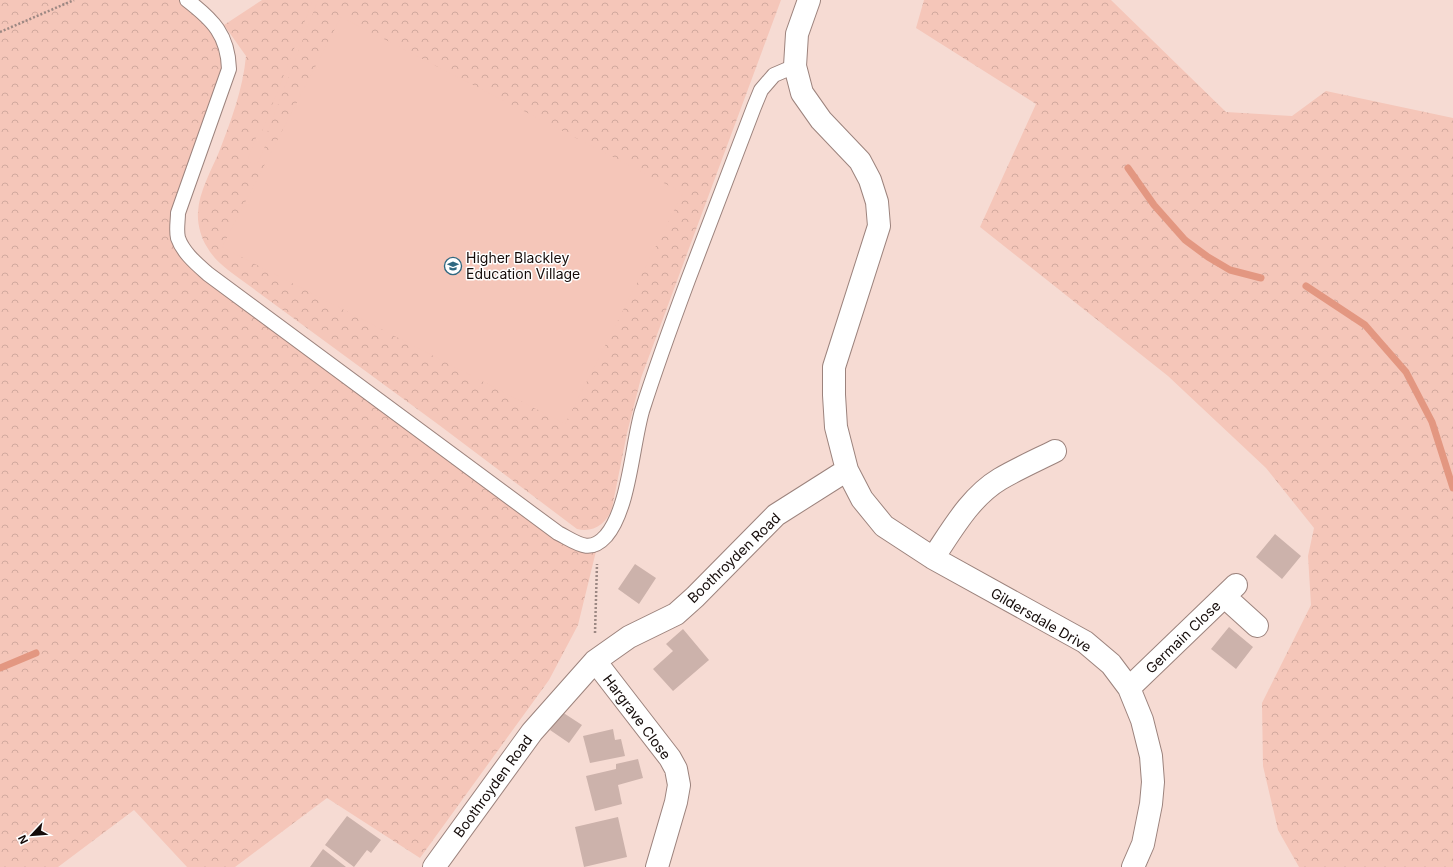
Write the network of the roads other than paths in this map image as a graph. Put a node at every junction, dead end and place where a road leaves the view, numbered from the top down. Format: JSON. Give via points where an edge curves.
{"nodes":[{"id":1,"x":187,"y":0,"type":"edge"},
{"id":2,"x":809,"y":0,"type":"edge"},
{"id":3,"x":795,"y":66,"type":"junction"},
{"id":4,"x":1055,"y":451,"type":"dead end"},
{"id":5,"x":848,"y":470,"type":"junction"},
{"id":6,"x":933,"y":558,"type":"junction"},
{"id":7,"x":1257,"y":626,"type":"dead end"},
{"id":8,"x":595,"y":661,"type":"junction"},
{"id":9,"x":1129,"y":688,"type":"junction"},
{"id":10,"x":434,"y":867,"type":"edge"},
{"id":11,"x":657,"y":867,"type":"edge"},
{"id":12,"x":1133,"y":867,"type":"edge"}],
"edges":[{"from":1,"to":3,"type":"lane","via":[[223,37],[229,57],[229,69],[178,213],[178,239],[186,252],[208,274],[558,533],[583,546],[598,543],[609,532],[621,509],[644,405],[666,339],[761,90],[774,75]]},
{"from":2,"to":3,"type":"street","via":[[797,34]]},
{"from":3,"to":5,"type":"street","via":[[802,93],[821,120],[860,160],[878,202],[879,226],[834,368],[836,427]]},
{"from":4,"to":6,"type":"street","via":[[1000,479],[984,492],[969,506]]},
{"from":5,"to":6,"type":"street","name":"Gildersdale Drive","via":[[862,499],[884,526]]},
{"from":5,"to":8,"type":"street","name":"Boothroyden Road","via":[[776,515],[676,614],[629,637]]},
{"from":6,"to":9,"type":"street","name":"Gildersdale Drive","via":[[1085,642],[1111,664]]},
{"from":7,"to":9,"type":"street","name":"Germain Close","via":[[1231,591]]},
{"from":8,"to":10,"type":"street","name":"Boothroyden Road","via":[[532,732]]},
{"from":8,"to":11,"type":"street","name":"Hargrave Close","via":[[676,769],[679,785],[676,802]]},
{"from":9,"to":12,"type":"street","name":"Gildersdale Drive","via":[[1151,756],[1153,782],[1143,844]]}]}
